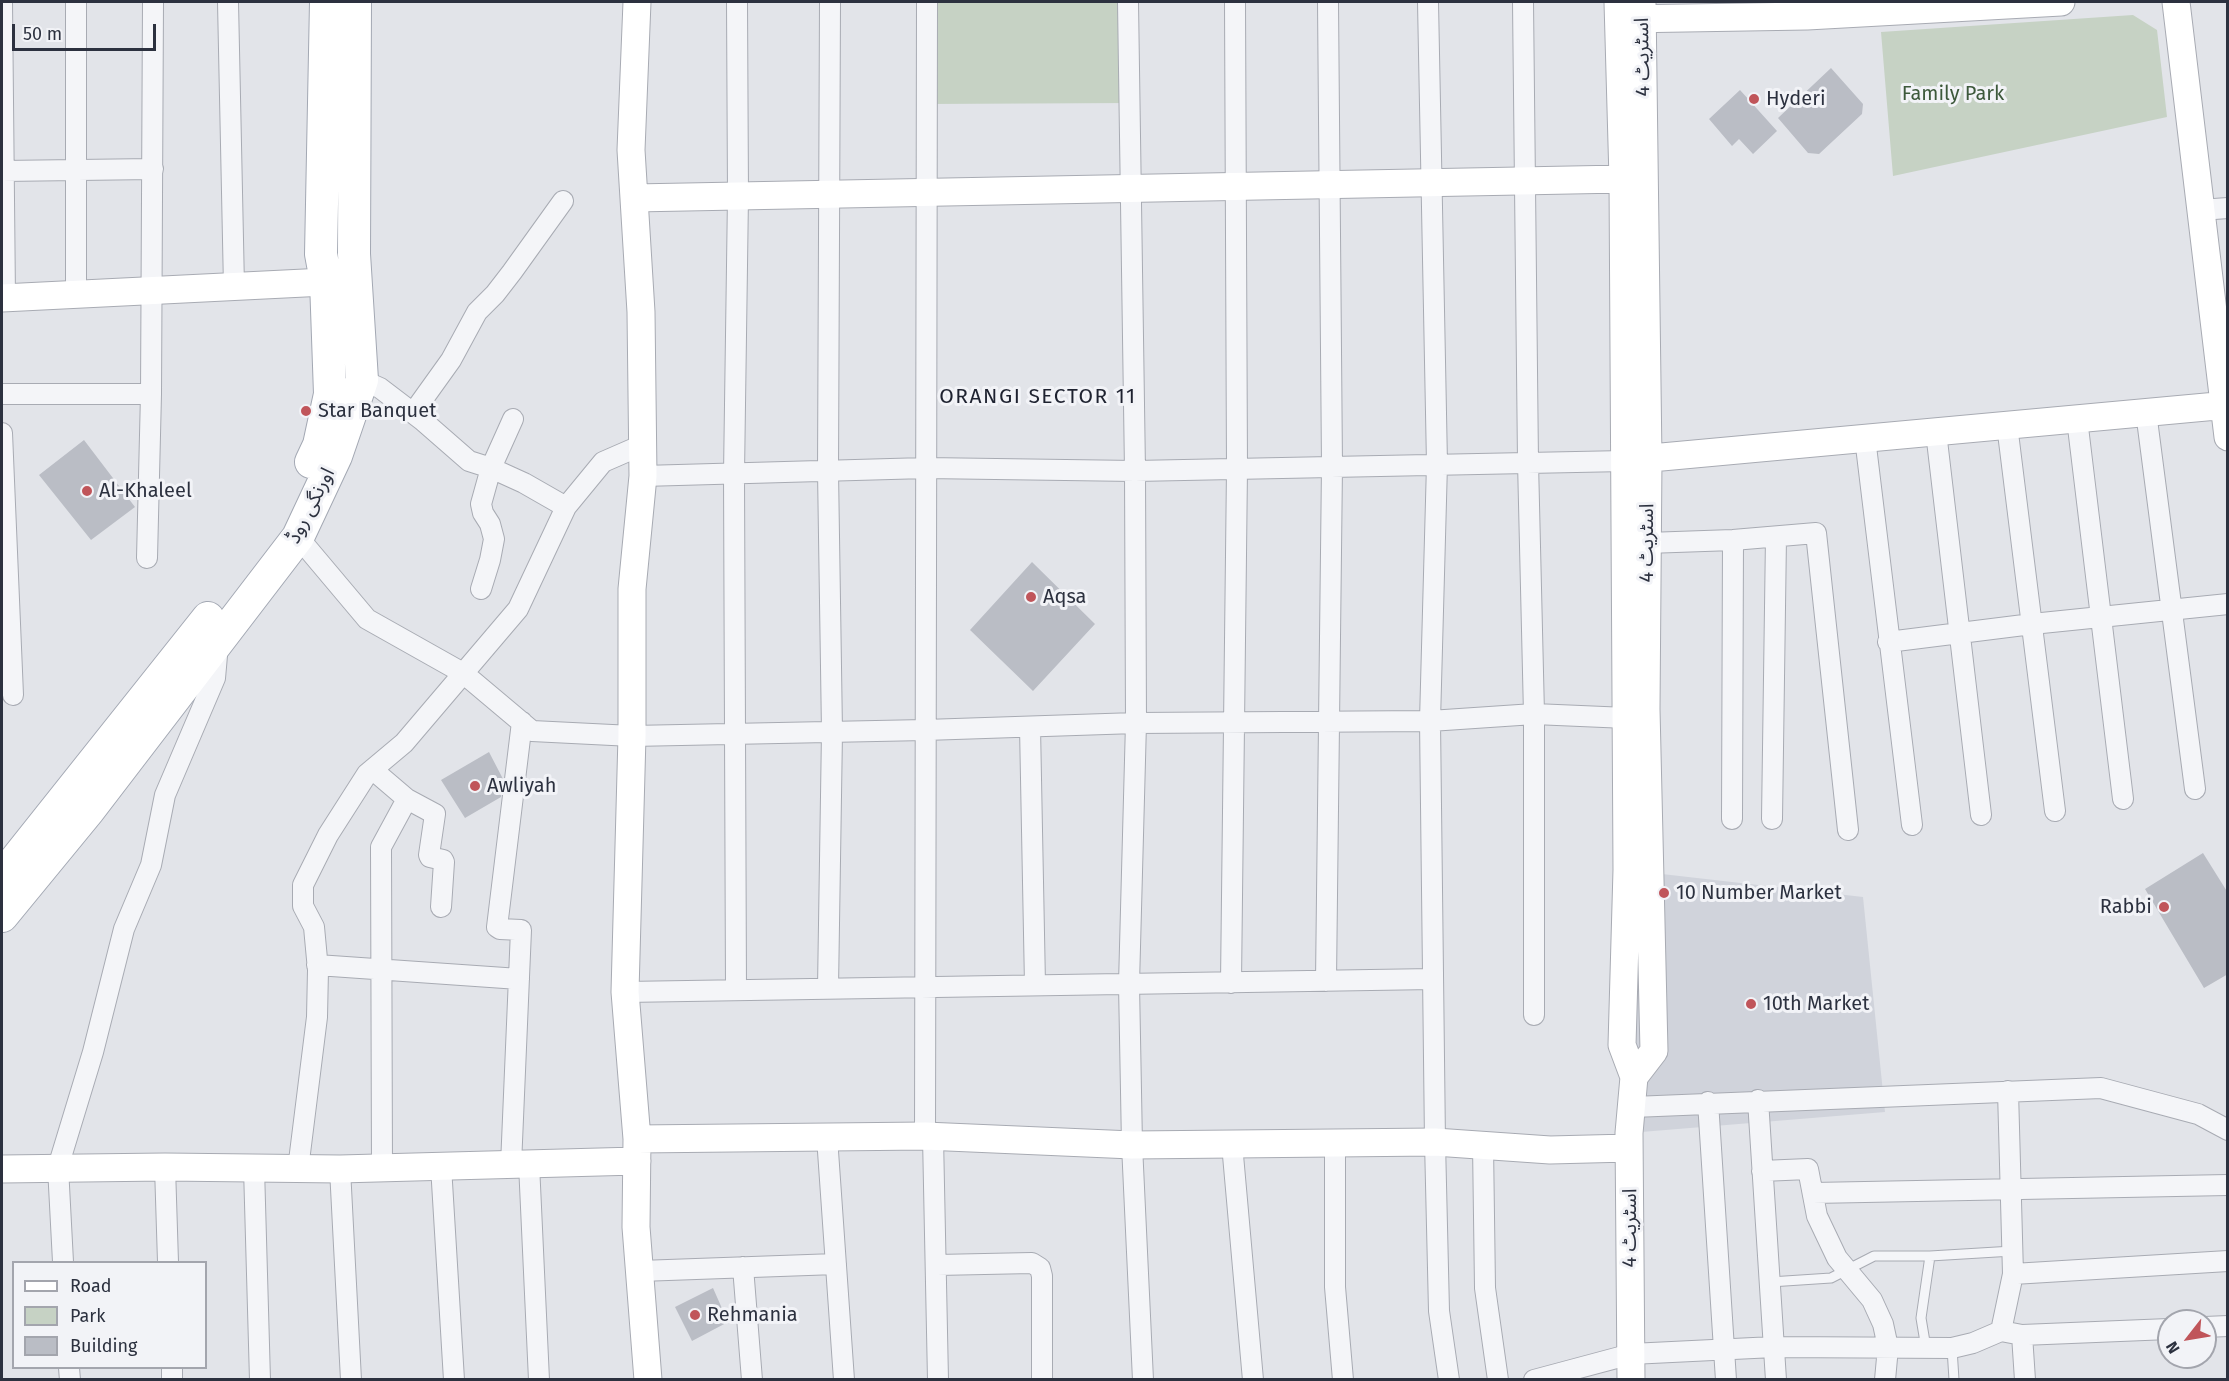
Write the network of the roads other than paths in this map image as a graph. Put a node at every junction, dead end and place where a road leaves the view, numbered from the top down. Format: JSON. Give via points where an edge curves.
{"nodes":[{"id":1,"x":2,"y":2,"type":"edge"},
{"id":2,"x":76,"y":2,"type":"edge"},
{"id":3,"x":153,"y":2,"type":"edge"},
{"id":4,"x":228,"y":2,"type":"edge"},
{"id":5,"x":326,"y":2,"type":"edge"},
{"id":6,"x":355,"y":2,"type":"edge"},
{"id":7,"x":637,"y":2,"type":"edge"},
{"id":8,"x":737,"y":2,"type":"edge"},
{"id":9,"x":830,"y":2,"type":"edge"},
{"id":10,"x":927,"y":2,"type":"edge"},
{"id":11,"x":1128,"y":2,"type":"edge"},
{"id":12,"x":1235,"y":2,"type":"edge"},
{"id":13,"x":1328,"y":2,"type":"edge"},
{"id":14,"x":1428,"y":2,"type":"edge"},
{"id":15,"x":1523,"y":2,"type":"edge"},
{"id":16,"x":2029,"y":2,"type":"edge"},
{"id":17,"x":2061,"y":2,"type":"edge"},
{"id":18,"x":2176,"y":2,"type":"edge"},
{"id":19,"x":1953,"y":5,"type":"edge"},
{"id":20,"x":1875,"y":6,"type":"edge"},
{"id":21,"x":1772,"y":9,"type":"edge"},
{"id":22,"x":1806,"y":9,"type":"edge"},
{"id":23,"x":1630,"y":10,"type":"edge"},
{"id":24,"x":153,"y":169,"type":"junction"},
{"id":25,"x":76,"y":170,"type":"junction"},
{"id":26,"x":3,"y":171,"type":"edge"},
{"id":27,"x":1623,"y":179,"type":"junction"},
{"id":28,"x":1525,"y":181,"type":"junction"},
{"id":29,"x":1431,"y":183,"type":"junction"},
{"id":30,"x":1328,"y":184,"type":"junction"},
{"id":31,"x":1236,"y":186,"type":"junction"},
{"id":32,"x":1132,"y":189,"type":"junction"},
{"id":33,"x":927,"y":192,"type":"junction"},
{"id":34,"x":830,"y":194,"type":"junction"},
{"id":35,"x":738,"y":196,"type":"junction"},
{"id":36,"x":634,"y":198,"type":"junction"},
{"id":37,"x":563,"y":201,"type":"dead end"},
{"id":38,"x":2228,"y":208,"type":"edge"},
{"id":39,"x":2200,"y":210,"type":"junction"},
{"id":40,"x":334,"y":272,"type":"junction"},
{"id":41,"x":234,"y":287,"type":"junction"},
{"id":42,"x":150,"y":292,"type":"junction"},
{"id":43,"x":76,"y":295,"type":"junction"},
{"id":44,"x":3,"y":298,"type":"edge"},
{"id":45,"x":362,"y":380,"type":"junction"},
{"id":46,"x":2,"y":394,"type":"edge"},
{"id":47,"x":151,"y":394,"type":"junction"},
{"id":48,"x":2225,"y":405,"type":"edge"},
{"id":49,"x":2146,"y":412,"type":"junction"},
{"id":50,"x":413,"y":413,"type":"junction"},
{"id":51,"x":513,"y":418,"type":"dead end"},
{"id":52,"x":2078,"y":419,"type":"junction"},
{"id":53,"x":2007,"y":425,"type":"junction"},
{"id":54,"x":1936,"y":432,"type":"junction"},
{"id":55,"x":2,"y":433,"type":"edge"},
{"id":56,"x":2228,"y":437,"type":"edge"},
{"id":57,"x":1865,"y":438,"type":"junction"},
{"id":58,"x":642,"y":445,"type":"junction"},
{"id":59,"x":1636,"y":460,"type":"junction"},
{"id":60,"x":1528,"y":462,"type":"junction"},
{"id":61,"x":1437,"y":464,"type":"junction"},
{"id":62,"x":1332,"y":466,"type":"junction"},
{"id":63,"x":491,"y":468,"type":"junction"},
{"id":64,"x":926,"y":468,"type":"junction"},
{"id":65,"x":1237,"y":469,"type":"junction"},
{"id":66,"x":828,"y":471,"type":"junction"},
{"id":67,"x":1136,"y":471,"type":"junction"},
{"id":68,"x":734,"y":474,"type":"junction"},
{"id":69,"x":643,"y":476,"type":"junction"},
{"id":70,"x":566,"y":507,"type":"junction"},
{"id":71,"x":298,"y":537,"type":"junction"},
{"id":72,"x":1776,"y":537,"type":"junction"},
{"id":73,"x":1733,"y":540,"type":"junction"},
{"id":74,"x":1647,"y":543,"type":"junction"},
{"id":75,"x":147,"y":558,"type":"dead end"},
{"id":76,"x":481,"y":589,"type":"dead end"},
{"id":77,"x":2228,"y":604,"type":"edge"},
{"id":78,"x":2172,"y":610,"type":"junction"},
{"id":79,"x":2101,"y":618,"type":"junction"},
{"id":80,"x":2032,"y":624,"type":"junction"},
{"id":81,"x":1959,"y":633,"type":"junction"},
{"id":82,"x":218,"y":639,"type":"junction"},
{"id":83,"x":1888,"y":642,"type":"junction"},
{"id":84,"x":463,"y":673,"type":"junction"},
{"id":85,"x":13,"y":695,"type":"dead end"},
{"id":86,"x":1534,"y":714,"type":"junction"},
{"id":87,"x":1626,"y":718,"type":"junction"},
{"id":88,"x":1327,"y":721,"type":"junction"},
{"id":89,"x":1430,"y":721,"type":"junction"},
{"id":90,"x":522,"y":722,"type":"junction"},
{"id":91,"x":1235,"y":722,"type":"junction"},
{"id":92,"x":1136,"y":723,"type":"junction"},
{"id":93,"x":1030,"y":727,"type":"junction"},
{"id":94,"x":925,"y":730,"type":"junction"},
{"id":95,"x":832,"y":732,"type":"junction"},
{"id":96,"x":735,"y":734,"type":"junction"},
{"id":97,"x":632,"y":736,"type":"junction"},
{"id":98,"x":373,"y":770,"type":"junction"},
{"id":99,"x":2195,"y":789,"type":"dead end"},
{"id":100,"x":407,"y":799,"type":"junction"},
{"id":101,"x":2123,"y":799,"type":"dead end"},
{"id":102,"x":2055,"y":811,"type":"dead end"},
{"id":103,"x":1981,"y":815,"type":"dead end"},
{"id":104,"x":1732,"y":819,"type":"dead end"},
{"id":105,"x":1772,"y":819,"type":"dead end"},
{"id":106,"x":1912,"y":825,"type":"dead end"},
{"id":107,"x":1848,"y":830,"type":"dead end"},
{"id":108,"x":2,"y":877,"type":"edge"},
{"id":109,"x":441,"y":907,"type":"dead end"},
{"id":110,"x":2,"y":916,"type":"edge"},
{"id":111,"x":317,"y":965,"type":"junction"},
{"id":112,"x":381,"y":969,"type":"junction"},
{"id":113,"x":519,"y":979,"type":"junction"},
{"id":114,"x":1433,"y":979,"type":"junction"},
{"id":115,"x":1326,"y":981,"type":"junction"},
{"id":116,"x":1232,"y":983,"type":"junction"},
{"id":117,"x":1129,"y":984,"type":"junction"},
{"id":118,"x":1035,"y":985,"type":"junction"},
{"id":119,"x":828,"y":988,"type":"junction"},
{"id":120,"x":924,"y":988,"type":"junction"},
{"id":121,"x":736,"y":990,"type":"junction"},
{"id":122,"x":625,"y":992,"type":"junction"},
{"id":123,"x":1534,"y":1015,"type":"dead end"},
{"id":124,"x":1634,"y":1077,"type":"junction"},
{"id":125,"x":2008,"y":1091,"type":"junction"},
{"id":126,"x":1758,"y":1100,"type":"junction"},
{"id":127,"x":1708,"y":1102,"type":"junction"},
{"id":128,"x":1633,"y":1107,"type":"junction"},
{"id":129,"x":2228,"y":1130,"type":"edge"},
{"id":130,"x":929,"y":1136,"type":"junction"},
{"id":131,"x":827,"y":1137,"type":"junction"},
{"id":132,"x":1435,"y":1142,"type":"junction"},
{"id":133,"x":1335,"y":1143,"type":"junction"},
{"id":134,"x":1232,"y":1144,"type":"junction"},
{"id":135,"x":1132,"y":1145,"type":"junction"},
{"id":136,"x":1483,"y":1145,"type":"junction"},
{"id":137,"x":1629,"y":1148,"type":"junction"},
{"id":138,"x":637,"y":1150,"type":"junction"},
{"id":139,"x":520,"y":1164,"type":"junction"},
{"id":140,"x":441,"y":1166,"type":"junction"},
{"id":141,"x":58,"y":1167,"type":"junction"},
{"id":142,"x":165,"y":1167,"type":"junction"},
{"id":143,"x":2,"y":1168,"type":"edge"},
{"id":144,"x":254,"y":1168,"type":"junction"},
{"id":145,"x":382,"y":1168,"type":"junction"},
{"id":146,"x":298,"y":1169,"type":"junction"},
{"id":147,"x":340,"y":1169,"type":"junction"},
{"id":148,"x":1762,"y":1171,"type":"junction"},
{"id":149,"x":2228,"y":1185,"type":"edge"},
{"id":150,"x":2011,"y":1189,"type":"junction"},
{"id":151,"x":1813,"y":1192,"type":"junction"},
{"id":152,"x":2013,"y":1251,"type":"junction"},
{"id":153,"x":1930,"y":1256,"type":"junction"},
{"id":154,"x":63,"y":1261,"type":"edge"},
{"id":155,"x":168,"y":1261,"type":"edge"},
{"id":156,"x":2228,"y":1261,"type":"edge"},
{"id":157,"x":836,"y":1264,"type":"junction"},
{"id":158,"x":937,"y":1265,"type":"junction"},
{"id":159,"x":742,"y":1267,"type":"junction"},
{"id":160,"x":1846,"y":1270,"type":"junction"},
{"id":161,"x":640,"y":1271,"type":"junction"},
{"id":162,"x":2013,"y":1274,"type":"junction"},
{"id":163,"x":1769,"y":1282,"type":"junction"},
{"id":164,"x":2157,"y":1329,"type":"edge"},
{"id":165,"x":2001,"y":1330,"type":"junction"},
{"id":166,"x":2022,"y":1335,"type":"junction"},
{"id":167,"x":1774,"y":1347,"type":"junction"},
{"id":168,"x":1888,"y":1347,"type":"junction"},
{"id":169,"x":1926,"y":1348,"type":"junction"},
{"id":170,"x":1952,"y":1348,"type":"junction"},
{"id":171,"x":1724,"y":1350,"type":"junction"},
{"id":172,"x":1631,"y":1367,"type":"edge"},
{"id":173,"x":260,"y":1380,"type":"edge"},
{"id":174,"x":351,"y":1380,"type":"edge"},
{"id":175,"x":454,"y":1380,"type":"edge"},
{"id":176,"x":539,"y":1380,"type":"edge"},
{"id":177,"x":648,"y":1380,"type":"edge"},
{"id":178,"x":752,"y":1380,"type":"edge"},
{"id":179,"x":844,"y":1380,"type":"edge"},
{"id":180,"x":938,"y":1380,"type":"edge"},
{"id":181,"x":1042,"y":1380,"type":"edge"},
{"id":182,"x":1143,"y":1380,"type":"edge"},
{"id":183,"x":1252,"y":1380,"type":"edge"},
{"id":184,"x":1343,"y":1380,"type":"edge"},
{"id":185,"x":1449,"y":1380,"type":"edge"},
{"id":186,"x":1498,"y":1380,"type":"edge"},
{"id":187,"x":1534,"y":1380,"type":"edge"},
{"id":188,"x":1726,"y":1380,"type":"edge"},
{"id":189,"x":1776,"y":1380,"type":"edge"},
{"id":190,"x":1885,"y":1380,"type":"edge"},
{"id":191,"x":1954,"y":1380,"type":"edge"},
{"id":192,"x":2025,"y":1380,"type":"edge"}],
"edges":[{"from":1,"to":26,"type":"street"},
{"from":2,"to":25,"type":"street"},
{"from":3,"to":24,"type":"street"},
{"from":4,"to":41,"type":"street"},
{"from":5,"to":40,"type":"main road","name":"اورنگی روڈ"},
{"from":6,"to":40,"type":"main road","name":"اورنگی روڈ"},
{"from":7,"to":36,"type":"street","via":[[631,150]]},
{"from":8,"to":35,"type":"street"},
{"from":9,"to":34,"type":"street"},
{"from":10,"to":33,"type":"street"},
{"from":11,"to":32,"type":"street"},
{"from":12,"to":31,"type":"street"},
{"from":13,"to":30,"type":"street"},
{"from":14,"to":29,"type":"street"},
{"from":15,"to":28,"type":"street"},
{"from":16,"to":17,"type":"street"},
{"from":16,"to":19,"type":"street"},
{"from":18,"to":39,"type":"street"},
{"from":19,"to":20,"type":"street"},
{"from":20,"to":22,"type":"street"},
{"from":21,"to":22,"type":"street"},
{"from":21,"to":23,"type":"street"},
{"from":23,"to":27,"type":"street","name":"اسٹریٹ 4"},
{"from":23,"to":59,"type":"street","name":"اسٹریٹ 4"},
{"from":24,"to":25,"type":"street"},
{"from":24,"to":42,"type":"street"},
{"from":25,"to":26,"type":"street"},
{"from":25,"to":43,"type":"street"},
{"from":26,"to":44,"type":"street"},
{"from":27,"to":28,"type":"street"},
{"from":27,"to":59,"type":"street","name":"اسٹریٹ 4"},
{"from":28,"to":29,"type":"street"},
{"from":28,"to":60,"type":"street"},
{"from":29,"to":30,"type":"street"},
{"from":29,"to":61,"type":"street"},
{"from":30,"to":31,"type":"street"},
{"from":30,"to":62,"type":"street"},
{"from":31,"to":32,"type":"street"},
{"from":31,"to":65,"type":"street"},
{"from":32,"to":33,"type":"street"},
{"from":32,"to":67,"type":"street"},
{"from":33,"to":34,"type":"street"},
{"from":33,"to":64,"type":"street"},
{"from":34,"to":35,"type":"street"},
{"from":34,"to":66,"type":"street"},
{"from":35,"to":36,"type":"street"},
{"from":35,"to":68,"type":"street"},
{"from":36,"to":58,"type":"street","via":[[641,312]]},
{"from":37,"to":50,"type":"street","via":[[495,294],[477,312],[451,360]]},
{"from":38,"to":39,"type":"street"},
{"from":39,"to":48,"type":"street"},
{"from":40,"to":41,"type":"street"},
{"from":40,"to":45,"type":"main road","name":"اورنگی روڈ"},
{"from":40,"to":108,"type":"main road","via":[[330,394],[319,445],[282,522]]},
{"from":41,"to":42,"type":"street"},
{"from":42,"to":43,"type":"street"},
{"from":42,"to":47,"type":"street"},
{"from":43,"to":44,"type":"street"},
{"from":45,"to":50,"type":"street","via":[[380,388]]},
{"from":45,"to":71,"type":"main road","name":"اورنگی روڈ","via":[[336,456]]},
{"from":46,"to":47,"type":"street"},
{"from":47,"to":75,"type":"street"},
{"from":48,"to":49,"type":"street"},
{"from":48,"to":56,"type":"street"},
{"from":49,"to":52,"type":"street"},
{"from":49,"to":78,"type":"street"},
{"from":50,"to":63,"type":"street","via":[[469,461]]},
{"from":51,"to":63,"type":"street"},
{"from":52,"to":53,"type":"street"},
{"from":52,"to":79,"type":"street"},
{"from":53,"to":54,"type":"street"},
{"from":53,"to":80,"type":"street"},
{"from":54,"to":57,"type":"street"},
{"from":54,"to":81,"type":"street"},
{"from":55,"to":85,"type":"street"},
{"from":57,"to":59,"type":"street"},
{"from":57,"to":83,"type":"street"},
{"from":58,"to":69,"type":"street"},
{"from":58,"to":70,"type":"street","via":[[603,462]]},
{"from":59,"to":60,"type":"street"},
{"from":59,"to":74,"type":"street","name":"اسٹریٹ 4"},
{"from":59,"to":87,"type":"street","name":"اسٹریٹ 4"},
{"from":60,"to":61,"type":"street"},
{"from":60,"to":86,"type":"street"},
{"from":61,"to":62,"type":"street"},
{"from":61,"to":89,"type":"street"},
{"from":62,"to":65,"type":"street"},
{"from":62,"to":88,"type":"street"},
{"from":63,"to":70,"type":"street"},
{"from":63,"to":76,"type":"street","via":[[480,504],[494,539]]},
{"from":64,"to":66,"type":"street"},
{"from":64,"to":67,"type":"street"},
{"from":64,"to":94,"type":"street"},
{"from":65,"to":67,"type":"street"},
{"from":65,"to":91,"type":"street"},
{"from":66,"to":68,"type":"street"},
{"from":66,"to":95,"type":"street"},
{"from":67,"to":92,"type":"street"},
{"from":68,"to":69,"type":"street"},
{"from":68,"to":96,"type":"street"},
{"from":69,"to":97,"type":"street","via":[[632,589]]},
{"from":70,"to":84,"type":"street","via":[[518,609]]},
{"from":71,"to":82,"type":"main road","name":"اورنگی روڈ"},
{"from":71,"to":84,"type":"street","via":[[368,619]]},
{"from":72,"to":73,"type":"street"},
{"from":72,"to":105,"type":"street"},
{"from":72,"to":107,"type":"street","via":[[1816,533]]},
{"from":73,"to":74,"type":"street"},
{"from":73,"to":104,"type":"street"},
{"from":74,"to":124,"type":"street","name":"اسٹریٹ 4","via":[[1646,721],[1654,1051]]},
{"from":77,"to":78,"type":"street"},
{"from":78,"to":79,"type":"street"},
{"from":78,"to":99,"type":"street"},
{"from":79,"to":80,"type":"street"},
{"from":79,"to":101,"type":"street"},
{"from":80,"to":81,"type":"street"},
{"from":80,"to":102,"type":"street"},
{"from":81,"to":83,"type":"street"},
{"from":81,"to":103,"type":"street"},
{"from":82,"to":110,"type":"main road","name":"اورنگی روڈ","via":[[89,810]]},
{"from":82,"to":141,"type":"street","via":[[215,678],[165,795],[151,865],[124,929],[93,1053]]},
{"from":83,"to":106,"type":"street"},
{"from":84,"to":90,"type":"street"},
{"from":84,"to":98,"type":"street","via":[[404,743]]},
{"from":86,"to":87,"type":"street"},
{"from":86,"to":89,"type":"street"},
{"from":86,"to":123,"type":"street"},
{"from":87,"to":124,"type":"street","name":"اسٹریٹ 4","via":[[1622,1045]]},
{"from":88,"to":89,"type":"street"},
{"from":88,"to":91,"type":"street"},
{"from":88,"to":115,"type":"street"},
{"from":89,"to":114,"type":"street"},
{"from":90,"to":97,"type":"street","via":[[532,731]]},
{"from":90,"to":113,"type":"street","via":[[497,927],[521,930]]},
{"from":91,"to":92,"type":"street"},
{"from":91,"to":116,"type":"street"},
{"from":92,"to":93,"type":"street"},
{"from":92,"to":117,"type":"street"},
{"from":93,"to":94,"type":"street"},
{"from":93,"to":118,"type":"street"},
{"from":94,"to":95,"type":"street"},
{"from":94,"to":120,"type":"street"},
{"from":95,"to":96,"type":"street"},
{"from":95,"to":119,"type":"street"},
{"from":96,"to":97,"type":"street"},
{"from":96,"to":121,"type":"street"},
{"from":97,"to":122,"type":"street"},
{"from":98,"to":100,"type":"street"},
{"from":98,"to":111,"type":"street","via":[[328,835],[303,885],[303,906],[314,927]]},
{"from":100,"to":109,"type":"street","via":[[435,814],[429,855],[444,860]]},
{"from":100,"to":112,"type":"street","via":[[381,847]]},
{"from":111,"to":112,"type":"street"},
{"from":111,"to":146,"type":"street","via":[[317,1017]]},
{"from":112,"to":113,"type":"street"},
{"from":112,"to":145,"type":"street"},
{"from":113,"to":139,"type":"street"},
{"from":114,"to":115,"type":"street"},
{"from":114,"to":132,"type":"street"},
{"from":115,"to":116,"type":"street"},
{"from":116,"to":117,"type":"street"},
{"from":117,"to":118,"type":"street"},
{"from":117,"to":135,"type":"street"},
{"from":118,"to":120,"type":"street"},
{"from":119,"to":120,"type":"street"},
{"from":119,"to":121,"type":"street"},
{"from":120,"to":130,"type":"street"},
{"from":121,"to":122,"type":"street"},
{"from":122,"to":138,"type":"street"},
{"from":124,"to":128,"type":"street","name":"اسٹریٹ 4"},
{"from":125,"to":126,"type":"street"},
{"from":125,"to":129,"type":"street","via":[[2101,1088],[2199,1114]]},
{"from":125,"to":150,"type":"street"},
{"from":126,"to":127,"type":"street"},
{"from":126,"to":148,"type":"street"},
{"from":127,"to":128,"type":"street"},
{"from":127,"to":171,"type":"street"},
{"from":128,"to":137,"type":"street","name":"اسٹریٹ 4"},
{"from":130,"to":131,"type":"street"},
{"from":130,"to":135,"type":"street"},
{"from":130,"to":158,"type":"street"},
{"from":131,"to":138,"type":"street"},
{"from":131,"to":157,"type":"street"},
{"from":132,"to":133,"type":"street"},
{"from":132,"to":136,"type":"street"},
{"from":132,"to":185,"type":"street","via":[[1439,1311]]},
{"from":133,"to":134,"type":"street"},
{"from":133,"to":184,"type":"street","via":[[1335,1287]]},
{"from":134,"to":135,"type":"street"},
{"from":134,"to":183,"type":"street"},
{"from":135,"to":182,"type":"street"},
{"from":136,"to":137,"type":"street","via":[[1550,1150]]},
{"from":136,"to":186,"type":"street","via":[[1485,1288]]},
{"from":137,"to":172,"type":"street","name":"اسٹریٹ 4"},
{"from":138,"to":139,"type":"street"},
{"from":138,"to":161,"type":"street"},
{"from":139,"to":140,"type":"street"},
{"from":139,"to":176,"type":"street"},
{"from":140,"to":145,"type":"street"},
{"from":140,"to":175,"type":"street"},
{"from":141,"to":142,"type":"street"},
{"from":141,"to":143,"type":"street"},
{"from":141,"to":154,"type":"street"},
{"from":142,"to":144,"type":"street"},
{"from":142,"to":155,"type":"street"},
{"from":144,"to":146,"type":"street"},
{"from":144,"to":173,"type":"street"},
{"from":145,"to":147,"type":"street"},
{"from":146,"to":147,"type":"street"},
{"from":147,"to":174,"type":"street"},
{"from":148,"to":151,"type":"street","via":[[1808,1169]]},
{"from":148,"to":163,"type":"street"},
{"from":149,"to":150,"type":"street"},
{"from":150,"to":151,"type":"street"},
{"from":150,"to":152,"type":"street"},
{"from":151,"to":160,"type":"street","via":[[1817,1216]]},
{"from":152,"to":153,"type":"lane"},
{"from":152,"to":162,"type":"street"},
{"from":153,"to":160,"type":"lane","via":[[1874,1257]]},
{"from":153,"to":169,"type":"lane","via":[[1921,1318]]},
{"from":156,"to":162,"type":"street"},
{"from":157,"to":159,"type":"street"},
{"from":157,"to":179,"type":"street"},
{"from":158,"to":180,"type":"street"},
{"from":158,"to":181,"type":"street","via":[[1032,1263],[1040,1268]]},
{"from":159,"to":161,"type":"street"},
{"from":159,"to":178,"type":"street"},
{"from":160,"to":163,"type":"lane","via":[[1831,1278]]},
{"from":160,"to":168,"type":"street","via":[[1872,1300]]},
{"from":161,"to":177,"type":"street"},
{"from":162,"to":165,"type":"street"},
{"from":163,"to":167,"type":"street"},
{"from":164,"to":166,"type":"street"},
{"from":165,"to":166,"type":"street"},
{"from":165,"to":170,"type":"street"},
{"from":166,"to":192,"type":"street"},
{"from":167,"to":168,"type":"street"},
{"from":167,"to":171,"type":"street"},
{"from":167,"to":189,"type":"street"},
{"from":168,"to":169,"type":"street"},
{"from":168,"to":190,"type":"street"},
{"from":169,"to":170,"type":"street"},
{"from":170,"to":191,"type":"lane"},
{"from":171,"to":172,"type":"street"},
{"from":171,"to":188,"type":"street"},
{"from":172,"to":187,"type":"street"}]}
